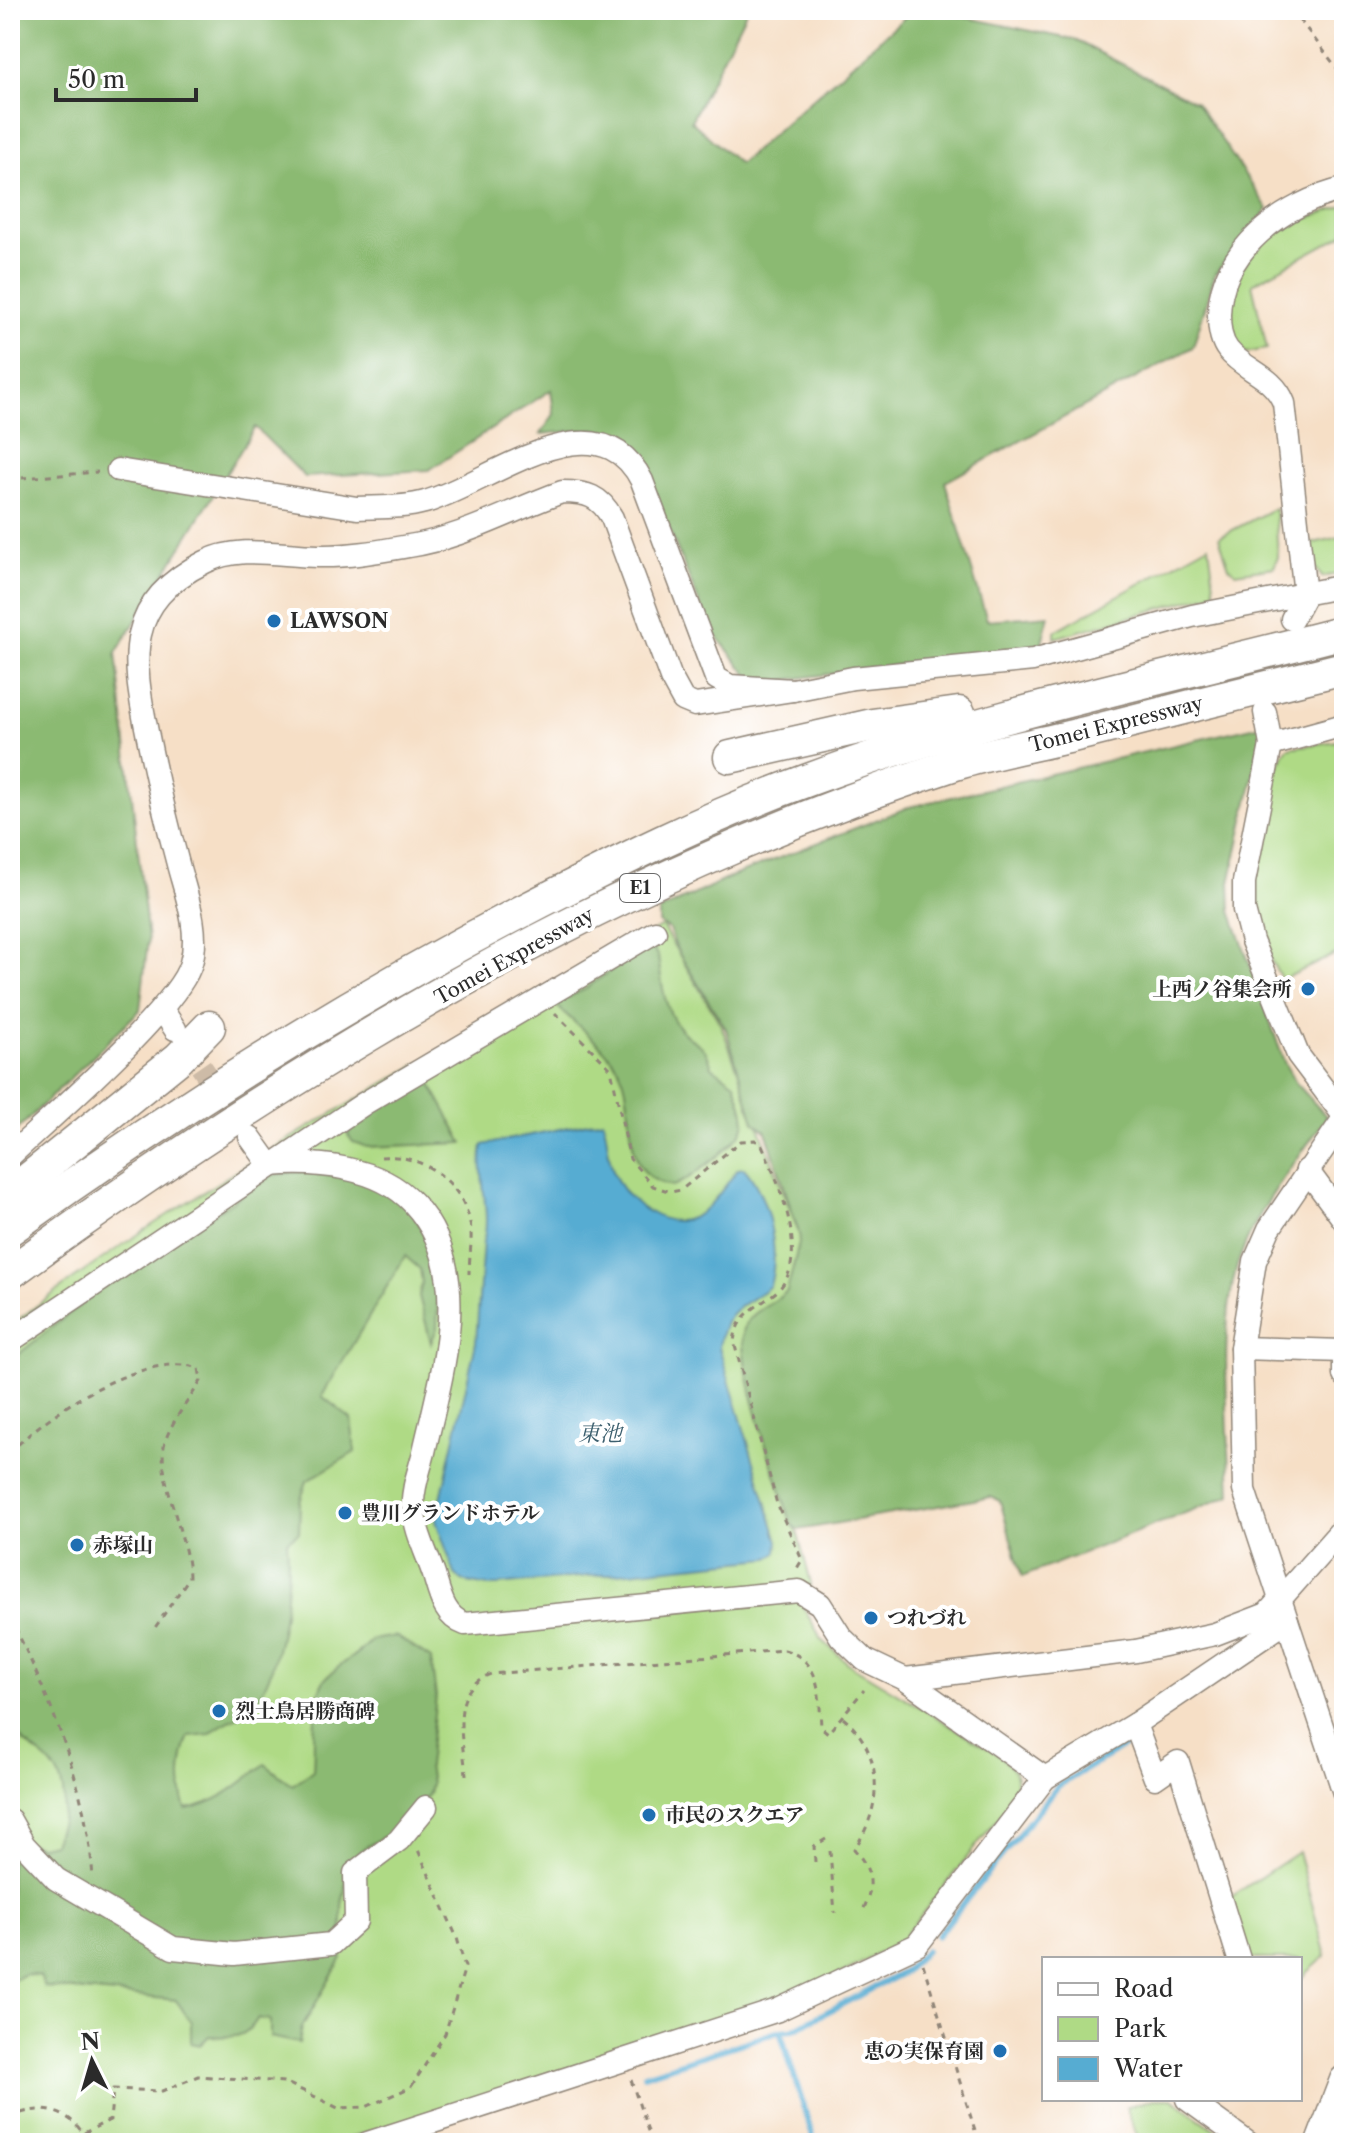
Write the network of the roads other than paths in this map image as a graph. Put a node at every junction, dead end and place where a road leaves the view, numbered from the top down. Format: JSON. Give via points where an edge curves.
{"nodes":[{"id":1,"x":1344,"y":189,"type":"edge"},
{"id":2,"x":118,"y":470,"type":"road end"},
{"id":3,"x":1344,"y":586,"type":"edge"},
{"id":4,"x":1305,"y":595,"type":"junction"},
{"id":5,"x":1292,"y":619,"type":"dead end"},
{"id":6,"x":1344,"y":632,"type":"edge"},
{"id":7,"x":1344,"y":668,"type":"edge"},
{"id":8,"x":1344,"y":676,"type":"edge"},
{"id":9,"x":1292,"y":681,"type":"junction"},
{"id":10,"x":793,"y":690,"type":"junction"},
{"id":11,"x":1106,"y":693,"type":"junction"},
{"id":12,"x":1265,"y":712,"type":"dead end"},
{"id":13,"x":1344,"y":725,"type":"edge"},
{"id":14,"x":1271,"y":745,"type":"junction"},
{"id":15,"x":730,"y":757,"type":"dead end"},
{"id":16,"x":655,"y":932,"type":"dead end"},
{"id":17,"x":162,"y":1009,"type":"junction"},
{"id":18,"x":209,"y":1027,"type":"dead end"},
{"id":19,"x":175,"y":1029,"type":"tunnel mouth"},
{"id":20,"x":1344,"y":1117,"type":"edge"},
{"id":21,"x":250,"y":1137,"type":"tunnel mouth"},
{"id":22,"x":10,"y":1156,"type":"edge"},
{"id":23,"x":270,"y":1165,"type":"junction"},
{"id":24,"x":1307,"y":1170,"type":"junction"},
{"id":25,"x":10,"y":1194,"type":"edge"},
{"id":26,"x":1344,"y":1220,"type":"edge"},
{"id":27,"x":10,"y":1229,"type":"edge"},
{"id":28,"x":10,"y":1273,"type":"edge"},
{"id":29,"x":10,"y":1341,"type":"edge"},
{"id":30,"x":1241,"y":1348,"type":"junction"},
{"id":31,"x":1344,"y":1350,"type":"edge"},
{"id":32,"x":1344,"y":1375,"type":"edge"},
{"id":33,"x":1344,"y":1527,"type":"edge"},
{"id":34,"x":1285,"y":1610,"type":"junction"},
{"id":35,"x":905,"y":1679,"type":"junction"},
{"id":36,"x":1135,"y":1724,"type":"junction"},
{"id":37,"x":1045,"y":1778,"type":"junction"},
{"id":38,"x":1344,"y":1793,"type":"edge"},
{"id":39,"x":426,"y":1807,"type":"dead end"},
{"id":40,"x":10,"y":1820,"type":"edge"},
{"id":41,"x":1238,"y":1957,"type":"edge"},
{"id":42,"x":1344,"y":2080,"type":"edge"},
{"id":43,"x":1190,"y":2101,"type":"edge"},
{"id":44,"x":368,"y":2143,"type":"edge"},
{"id":45,"x":1248,"y":2143,"type":"edge"},
{"id":46,"x":1320,"y":2143,"type":"edge"}],
"edges":[{"from":1,"to":4,"type":"street","via":[[1294,207],[1266,227],[1228,273],[1220,297],[1219,324],[1228,351],[1279,389],[1284,403]]},
{"from":2,"to":10,"type":"street","via":[[357,508],[390,507],[446,494],[553,446],[599,443],[620,451],[642,481],[716,678],[730,686]]},
{"from":3,"to":4,"type":"street"},
{"from":4,"to":5,"type":"street"},
{"from":4,"to":10,"type":"street","via":[[1192,616],[1033,660],[853,678]]},
{"from":6,"to":11,"type":"highway","name":"Tomei Expressway","number":"E1"},
{"from":7,"to":9,"type":"highway","name":"Tomei Expressway","number":"E1"},
{"from":8,"to":9,"type":"highway"},
{"from":9,"to":28,"type":"highway","name":"Tomei Expressway","number":"E1","via":[[958,763],[748,839],[657,880],[514,954],[296,1079],[162,1165]]},
{"from":10,"to":17,"type":"street","via":[[695,705],[683,700],[612,518],[596,497],[580,492],[562,492],[442,539],[408,546],[322,557],[254,552],[206,561],[159,599],[143,623],[135,662],[160,799],[193,930],[191,966]]},
{"from":11,"to":15,"type":"highway","via":[[872,725]]},
{"from":11,"to":27,"type":"highway","name":"Tomei Expressway","number":"E1","via":[[971,726],[810,779],[609,866],[359,998],[220,1085]]},
{"from":12,"to":14,"type":"street"},
{"from":13,"to":14,"type":"street"},
{"from":14,"to":20,"type":"street","via":[[1244,882],[1244,910],[1298,1055]]},
{"from":16,"to":23,"type":"street"},
{"from":17,"to":19,"type":"street"},
{"from":17,"to":22,"type":"street"},
{"from":18,"to":25,"type":"highway","via":[[179,1058]]},
{"from":20,"to":24,"type":"street"},
{"from":21,"to":23,"type":"street"},
{"from":23,"to":29,"type":"street"},
{"from":23,"to":35,"type":"street","via":[[305,1162],[376,1180],[408,1197],[435,1232],[447,1269],[450,1320],[412,1508],[443,1604],[457,1621],[799,1591],[820,1604],[841,1637],[865,1660]]},
{"from":24,"to":26,"type":"street"},
{"from":24,"to":30,"type":"street","via":[[1276,1214],[1255,1261]]},
{"from":30,"to":31,"type":"street"},
{"from":30,"to":34,"type":"street","via":[[1244,1490]]},
{"from":31,"to":32,"type":"street"},
{"from":33,"to":34,"type":"street"},
{"from":34,"to":35,"type":"street","via":[[1215,1634],[1136,1651]]},
{"from":34,"to":36,"type":"street"},
{"from":34,"to":38,"type":"street"},
{"from":35,"to":37,"type":"street"},
{"from":36,"to":37,"type":"street"},
{"from":36,"to":41,"type":"street","via":[[1155,1778],[1178,1762]]},
{"from":37,"to":44,"type":"street","via":[[917,1945],[778,2010]]},
{"from":39,"to":40,"type":"street","via":[[399,1840],[355,1873],[356,1921],[331,1944],[234,1954],[173,1948],[56,1879],[24,1845]]},
{"from":42,"to":46,"type":"main road"},
{"from":43,"to":45,"type":"street"}]}
